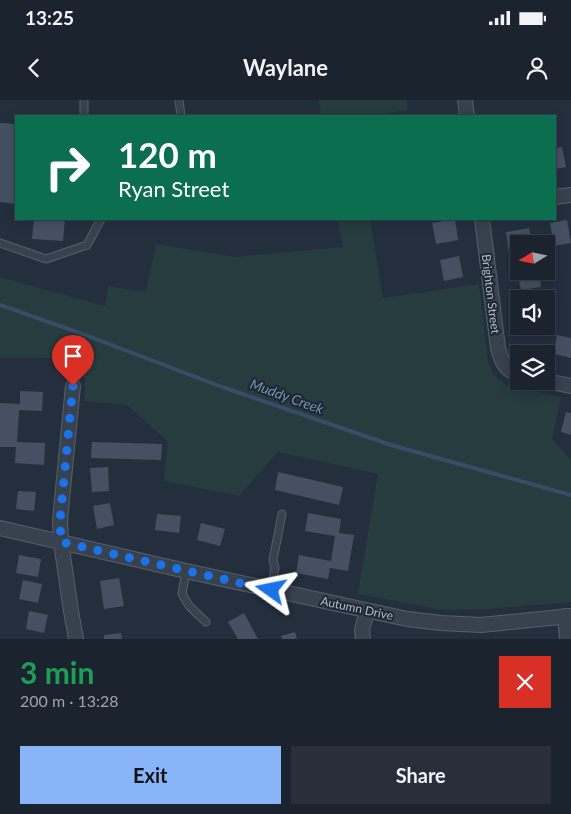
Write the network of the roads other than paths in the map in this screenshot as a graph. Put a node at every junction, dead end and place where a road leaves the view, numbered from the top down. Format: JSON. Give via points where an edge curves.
{"nodes":[{"id":1,"x":84,"y":100,"type":"edge"},
{"id":2,"x":179,"y":100,"type":"edge"},
{"id":3,"x":465,"y":100,"type":"edge"},
{"id":4,"x":84,"y":115,"type":"edge"},
{"id":5,"x":181,"y":115,"type":"edge"},
{"id":6,"x":467,"y":115,"type":"edge"},
{"id":7,"x":571,"y":195,"type":"edge"},
{"id":8,"x":556,"y":197,"type":"edge"},
{"id":9,"x":100,"y":220,"type":"edge"},
{"id":10,"x":482,"y":220,"type":"edge"},
{"id":11,"x":0,"y":243,"type":"edge"},
{"id":12,"x":510,"y":370,"type":"edge"},
{"id":13,"x":555,"y":383,"type":"edge"},
{"id":14,"x":73,"y":386,"type":"dead end"},
{"id":15,"x":571,"y":386,"type":"edge"},
{"id":16,"x":282,"y":514,"type":"dead end"},
{"id":17,"x":0,"y":528,"type":"edge"},
{"id":18,"x":61,"y":542,"type":"junction"},
{"id":19,"x":186,"y":571,"type":"junction"},
{"id":20,"x":271,"y":590,"type":"junction"},
{"id":21,"x":367,"y":611,"type":"junction"},
{"id":22,"x":568,"y":616,"type":"edge"},
{"id":23,"x":206,"y":622,"type":"dead end"},
{"id":24,"x":76,"y":639,"type":"edge"},
{"id":25,"x":363,"y":639,"type":"edge"},
{"id":26,"x":567,"y":639,"type":"edge"}],
"edges":[{"from":1,"to":4,"type":"lane"},
{"from":2,"to":5,"type":"lane"},
{"from":3,"to":6,"type":"street"},
{"from":7,"to":8,"type":"street"},
{"from":9,"to":11,"type":"lane","via":[[87,245],[46,258]]},
{"from":10,"to":12,"type":"street","name":"Brighton Street","via":[[498,348]]},
{"from":13,"to":15,"type":"street"},
{"from":14,"to":18,"type":"street","via":[[60,520]]},
{"from":16,"to":20,"type":"lane"},
{"from":17,"to":18,"type":"street","name":"Autumn Drive"},
{"from":18,"to":19,"type":"street","name":"Autumn Drive"},
{"from":18,"to":24,"type":"street"},
{"from":19,"to":20,"type":"street","name":"Autumn Drive"},
{"from":19,"to":23,"type":"lane","via":[[182,594],[190,608]]},
{"from":20,"to":21,"type":"street","name":"Autumn Drive"},
{"from":21,"to":22,"type":"street","name":"Autumn Drive","via":[[451,624]]},
{"from":21,"to":25,"type":"street"},
{"from":22,"to":26,"type":"street"}]}
